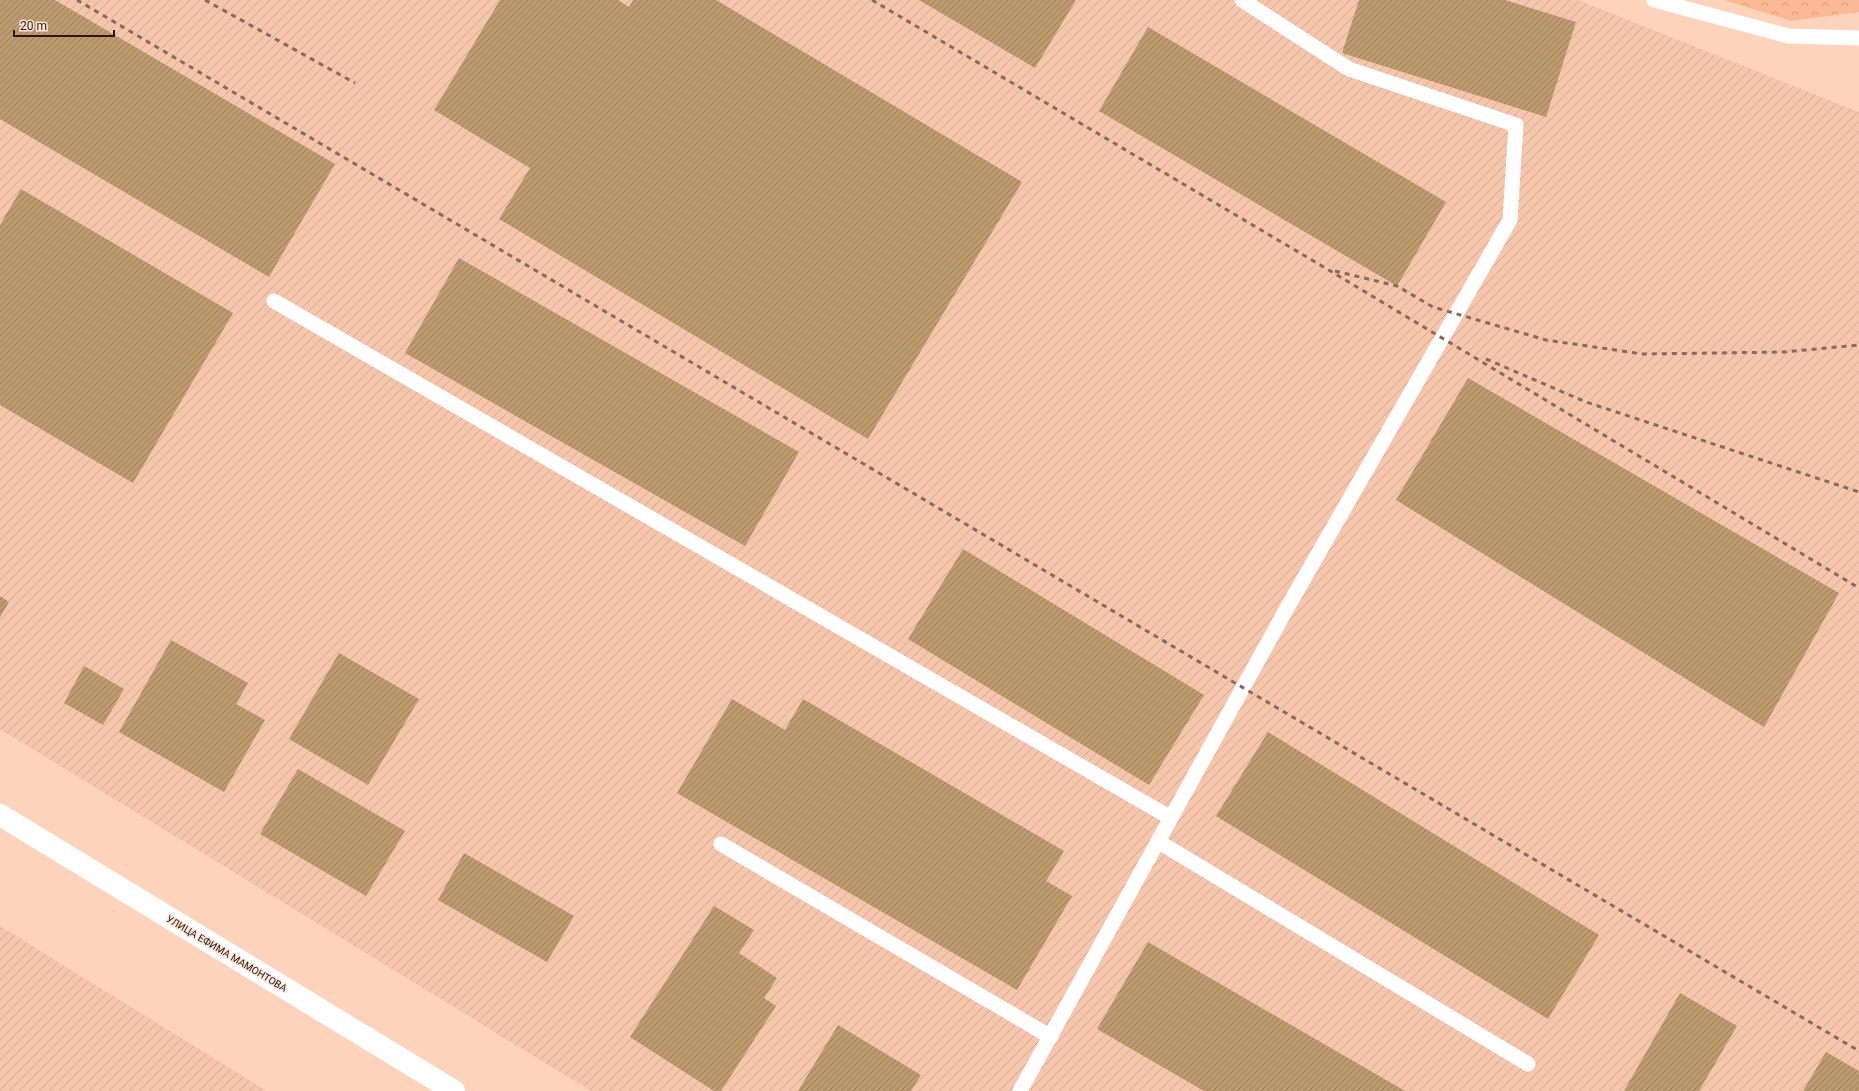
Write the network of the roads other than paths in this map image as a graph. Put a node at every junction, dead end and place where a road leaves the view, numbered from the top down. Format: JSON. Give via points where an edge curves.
{"nodes":[{"id":1,"x":1242,"y":0,"type":"edge"},
{"id":2,"x":1654,"y":0,"type":"edge"},
{"id":3,"x":1859,"y":38,"type":"edge"},
{"id":4,"x":274,"y":301,"type":"dead end"},
{"id":5,"x":0,"y":815,"type":"edge"},
{"id":6,"x":1171,"y":818,"type":"junction"},
{"id":7,"x":1159,"y":842,"type":"junction"},
{"id":8,"x":721,"y":844,"type":"dead end"},
{"id":9,"x":1051,"y":1037,"type":"junction"},
{"id":10,"x":1528,"y":1064,"type":"dead end"},
{"id":11,"x":454,"y":1091,"type":"edge"},
{"id":12,"x":1020,"y":1091,"type":"edge"}],
"edges":[{"from":1,"to":6,"type":"lane","via":[[1349,69],[1516,125],[1510,220],[1291,601]]},
{"from":2,"to":3,"type":"lane","via":[[1788,36]]},
{"from":4,"to":6,"type":"lane"},
{"from":5,"to":11,"type":"street","name":"УЛИЦА ЕФИМА МАМОНТОВА"},
{"from":6,"to":7,"type":"lane"},
{"from":7,"to":9,"type":"lane"},
{"from":7,"to":10,"type":"lane"},
{"from":8,"to":9,"type":"lane"},
{"from":9,"to":12,"type":"lane"}]}
